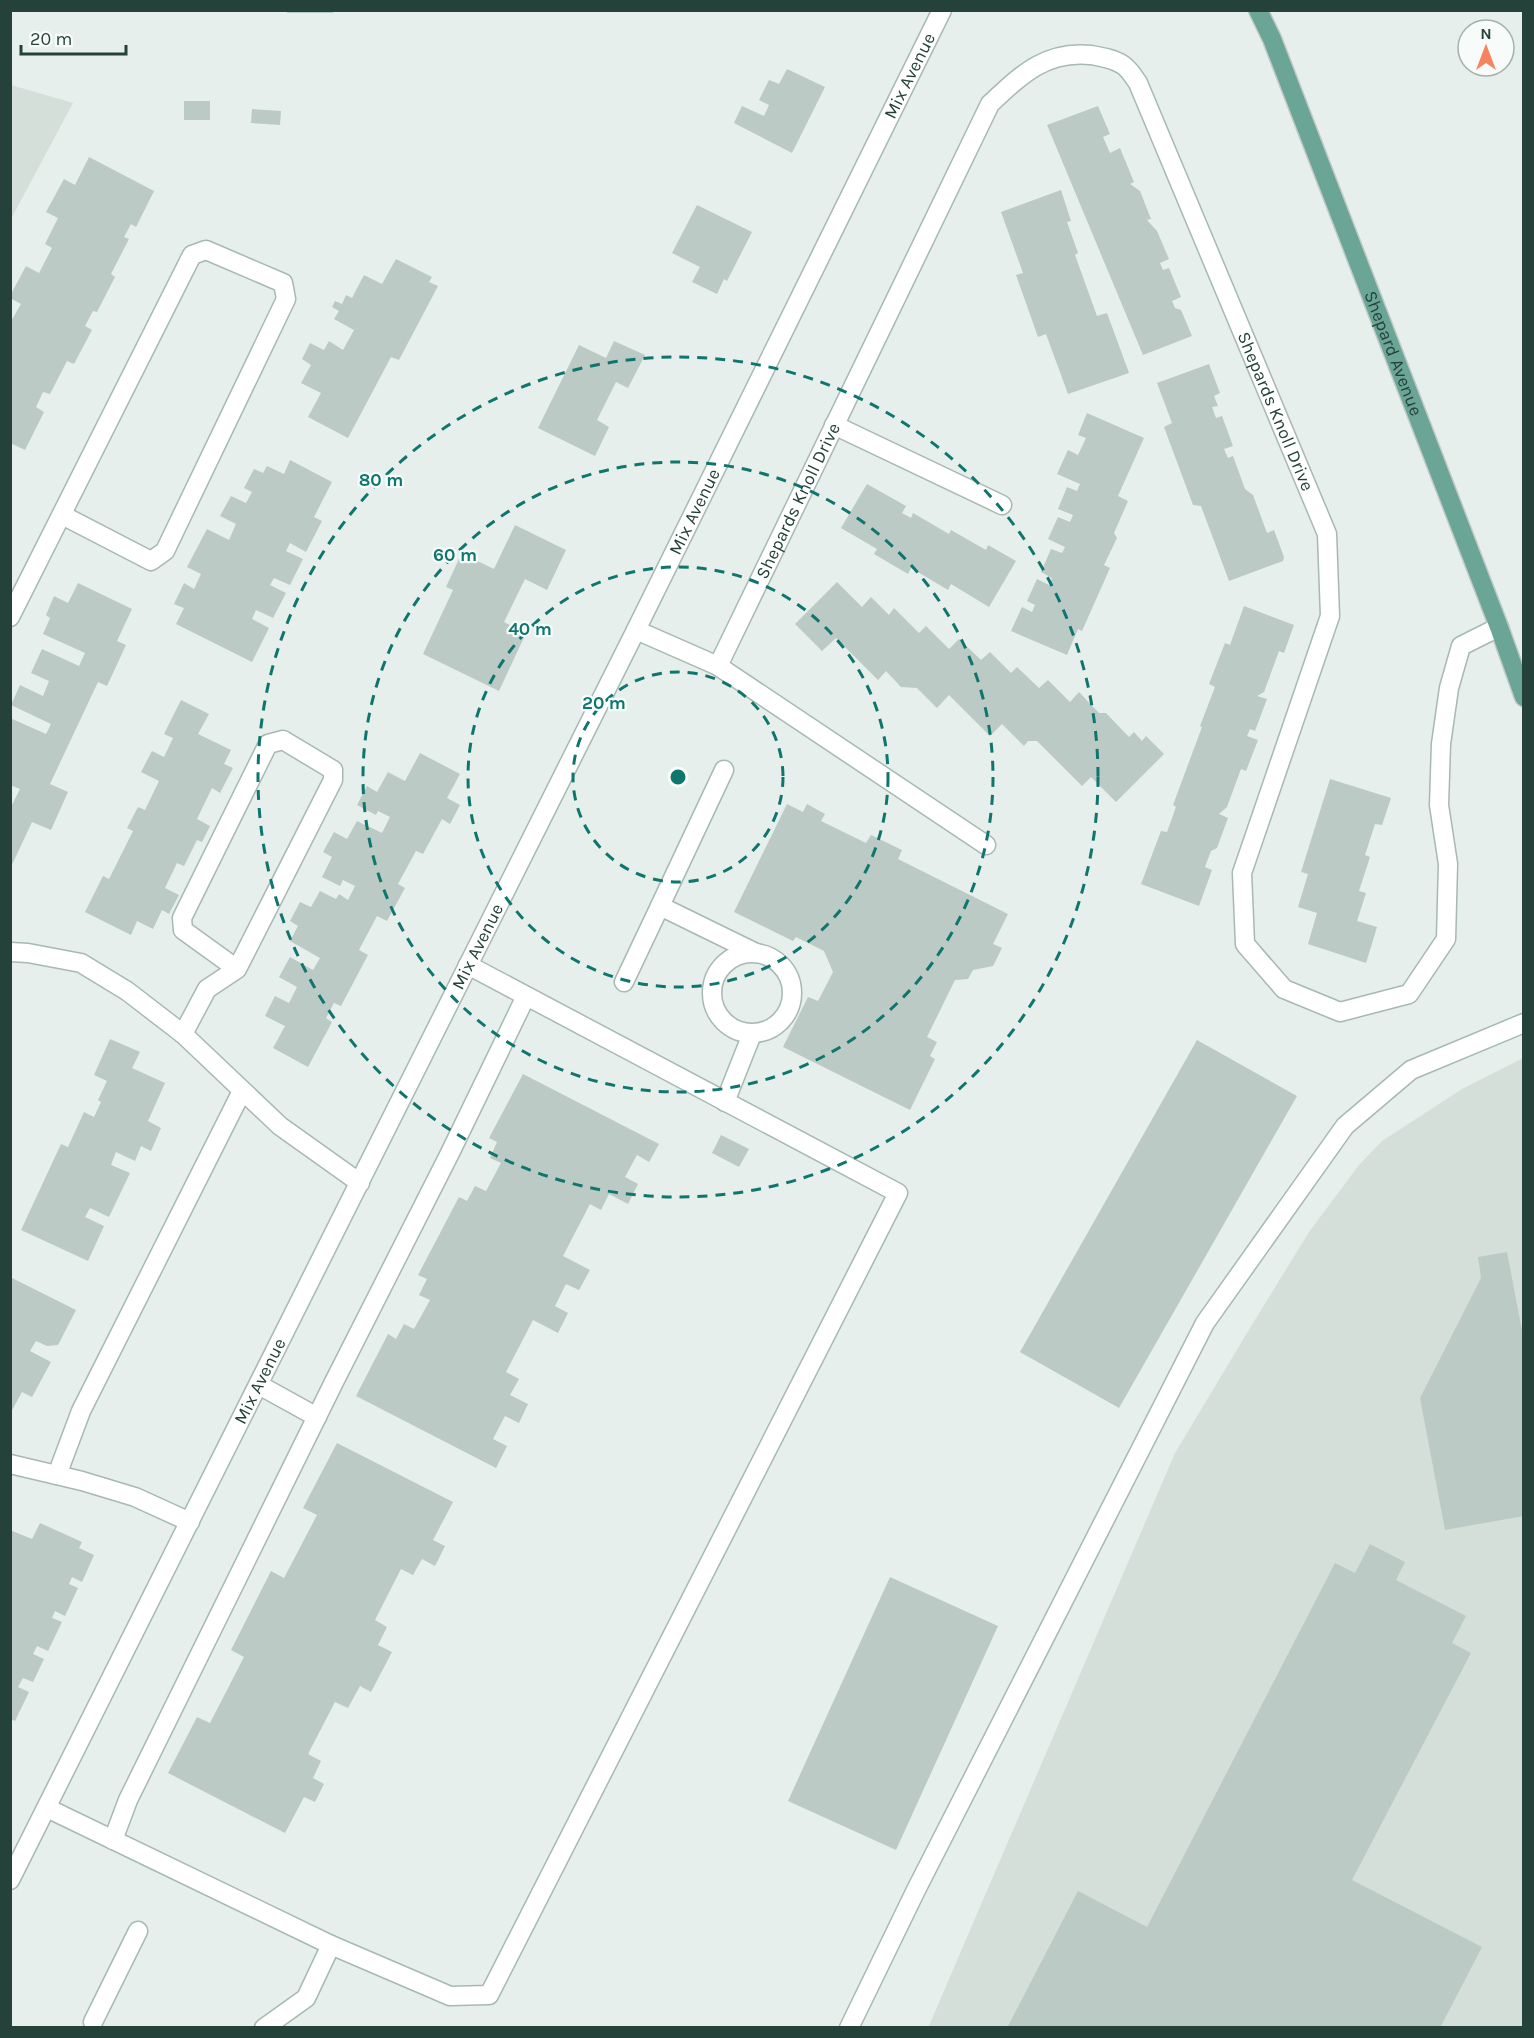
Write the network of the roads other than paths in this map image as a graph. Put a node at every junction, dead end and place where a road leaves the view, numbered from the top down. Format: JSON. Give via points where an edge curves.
{"nodes":[{"id":1,"x":942,"y":10,"type":"edge"},
{"id":2,"x":954,"y":10,"type":"edge"},
{"id":3,"x":1258,"y":10,"type":"edge"},
{"id":4,"x":926,"y":41,"type":"junction"},
{"id":5,"x":834,"y":425,"type":"junction"},
{"id":6,"x":1002,"y":505,"type":"dead end"},
{"id":7,"x":62,"y":514,"type":"junction"},
{"id":8,"x":10,"y":617,"type":"edge"},
{"id":9,"x":1500,"y":627,"type":"junction"},
{"id":10,"x":636,"y":630,"type":"junction"},
{"id":11,"x":718,"y":666,"type":"junction"},
{"id":12,"x":1524,"y":697,"type":"edge"},
{"id":13,"x":724,"y":770,"type":"dead end"},
{"id":14,"x":986,"y":844,"type":"dead end"},
{"id":15,"x":660,"y":906,"type":"junction"},
{"id":16,"x":10,"y":952,"type":"edge"},
{"id":17,"x":758,"y":954,"type":"junction"},
{"id":18,"x":468,"y":965,"type":"junction"},
{"id":19,"x":237,"y":969,"type":"junction"},
{"id":20,"x":624,"y":982,"type":"dead end"},
{"id":21,"x":526,"y":996,"type":"junction"},
{"id":22,"x":1524,"y":1023,"type":"edge"},
{"id":23,"x":183,"y":1034,"type":"junction"},
{"id":24,"x":752,"y":1034,"type":"junction"},
{"id":25,"x":242,"y":1090,"type":"junction"},
{"id":26,"x":725,"y":1102,"type":"junction"},
{"id":27,"x":360,"y":1183,"type":"junction"},
{"id":28,"x":259,"y":1385,"type":"junction"},
{"id":29,"x":317,"y":1417,"type":"junction"},
{"id":30,"x":10,"y":1464,"type":"edge"},
{"id":31,"x":57,"y":1475,"type":"junction"},
{"id":32,"x":190,"y":1522,"type":"junction"},
{"id":33,"x":46,"y":1808,"type":"junction"},
{"id":34,"x":113,"y":1840,"type":"junction"},
{"id":35,"x":10,"y":1880,"type":"edge"},
{"id":36,"x":138,"y":1931,"type":"dead end"},
{"id":37,"x":332,"y":1945,"type":"junction"},
{"id":38,"x":96,"y":2026,"type":"edge"},
{"id":39,"x":264,"y":2028,"type":"edge"},
{"id":40,"x":849,"y":2028,"type":"edge"}],
"edges":[{"from":1,"to":4,"type":"street","name":"Mix Avenue"},
{"from":2,"to":4,"type":"street"},
{"from":3,"to":9,"type":"main road","name":"Shepard Avenue"},
{"from":4,"to":10,"type":"street","name":"Mix Avenue"},
{"from":5,"to":6,"type":"street"},
{"from":5,"to":9,"type":"street","name":"Shepards Knoll Drive","via":[[990,104],[1044,61],[1060,55],[1103,57],[1124,65],[1138,83],[1327,534],[1330,616],[1242,873],[1245,944],[1284,988],[1340,1012],[1409,994],[1446,939],[1448,864],[1439,805],[1441,744],[1449,688],[1461,646]]},
{"from":5,"to":11,"type":"street","name":"Shepards Knoll Drive"},
{"from":7,"to":7,"type":"street","via":[[192,255],[206,250],[283,283],[286,299],[165,551],[152,561]]},
{"from":7,"to":8,"type":"street"},
{"from":9,"to":12,"type":"main road","name":"Shepard Avenue"},
{"from":10,"to":11,"type":"street"},
{"from":10,"to":18,"type":"street","name":"Mix Avenue"},
{"from":11,"to":14,"type":"street"},
{"from":13,"to":15,"type":"street"},
{"from":15,"to":17,"type":"street"},
{"from":15,"to":20,"type":"street"},
{"from":16,"to":23,"type":"street","via":[[81,963],[127,991]]},
{"from":17,"to":24,"type":"street","via":[[782,966],[793,990],[786,1015],[777,1025]]},
{"from":17,"to":24,"type":"street","via":[[732,958],[721,967],[711,991],[715,1010],[727,1025]]},
{"from":18,"to":21,"type":"street"},
{"from":18,"to":27,"type":"street","name":"Mix Avenue"},
{"from":19,"to":19,"type":"street","via":[[333,780],[333,771],[283,740],[268,744],[182,918],[183,930]]},
{"from":19,"to":23,"type":"street","via":[[207,988]]},
{"from":21,"to":26,"type":"street"},
{"from":21,"to":29,"type":"street"},
{"from":22,"to":40,"type":"street","via":[[1411,1070],[1345,1125],[1205,1323]]},
{"from":23,"to":25,"type":"street"},
{"from":24,"to":26,"type":"street"},
{"from":25,"to":27,"type":"street","via":[[280,1126]]},
{"from":25,"to":31,"type":"street","via":[[81,1411]]},
{"from":26,"to":37,"type":"street","via":[[898,1192],[489,1995],[450,1996]]},
{"from":27,"to":28,"type":"street","name":"Mix Avenue"},
{"from":28,"to":29,"type":"street"},
{"from":28,"to":32,"type":"street","name":"Mix Avenue"},
{"from":29,"to":34,"type":"street","via":[[128,1800]]},
{"from":30,"to":31,"type":"street"},
{"from":31,"to":32,"type":"street","via":[[135,1497]]},
{"from":32,"to":33,"type":"street","name":"Mix Avenue"},
{"from":33,"to":34,"type":"street"},
{"from":33,"to":35,"type":"street","name":"Mix Avenue"},
{"from":34,"to":37,"type":"street"},
{"from":36,"to":38,"type":"street"},
{"from":37,"to":39,"type":"street","via":[[306,1998]]}]}
